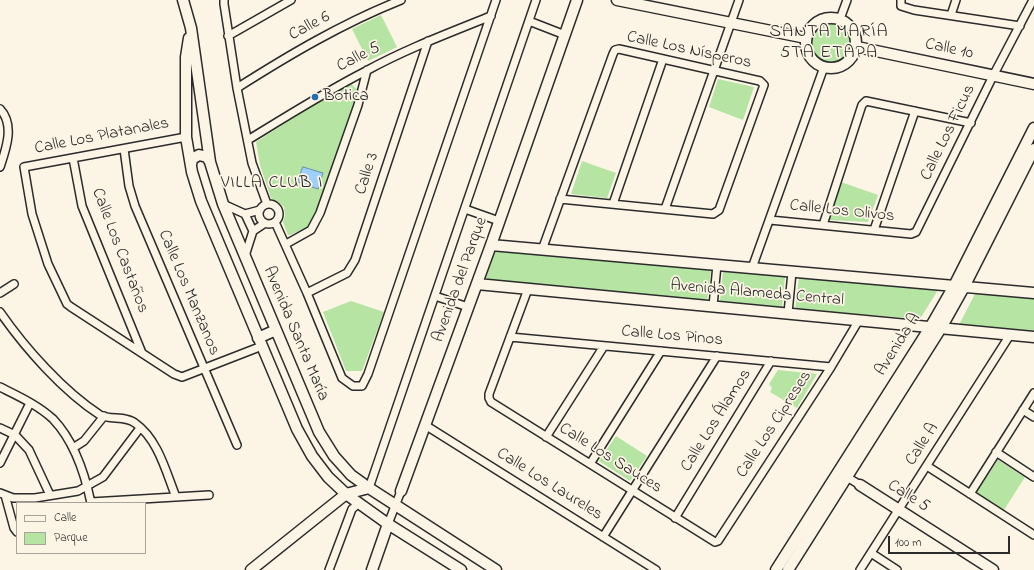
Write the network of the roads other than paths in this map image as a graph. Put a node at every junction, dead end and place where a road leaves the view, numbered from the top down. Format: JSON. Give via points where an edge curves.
{"nodes":[{"id":1,"x":183,"y":0,"type":"edge"},
{"id":2,"x":224,"y":0,"type":"edge"},
{"id":3,"x":291,"y":0,"type":"edge"},
{"id":4,"x":401,"y":0,"type":"edge"},
{"id":5,"x":496,"y":0,"type":"edge"},
{"id":6,"x":536,"y":0,"type":"edge"},
{"id":7,"x":577,"y":0,"type":"edge"},
{"id":8,"x":617,"y":0,"type":"edge"},
{"id":9,"x":739,"y":0,"type":"edge"},
{"id":10,"x":847,"y":0,"type":"edge"},
{"id":11,"x":956,"y":0,"type":"edge"},
{"id":12,"x":1033,"y":0,"type":"edge"},
{"id":13,"x":901,"y":1,"type":"edge"},
{"id":14,"x":950,"y":15,"type":"junction"},
{"id":15,"x":491,"y":16,"type":"junction"},
{"id":16,"x":840,"y":19,"type":"junction"},
{"id":17,"x":529,"y":21,"type":"junction"},
{"id":18,"x":731,"y":23,"type":"junction"},
{"id":19,"x":1020,"y":26,"type":"junction"},
{"id":20,"x":191,"y":28,"type":"junction"},
{"id":21,"x":565,"y":35,"type":"junction"},
{"id":22,"x":228,"y":36,"type":"junction"},
{"id":23,"x":806,"y":38,"type":"junction"},
{"id":24,"x":428,"y":41,"type":"junction"},
{"id":25,"x":857,"y":47,"type":"junction"},
{"id":26,"x":663,"y":59,"type":"junction"},
{"id":27,"x":824,"y":67,"type":"junction"},
{"id":28,"x":367,"y":70,"type":"junction"},
{"id":29,"x":714,"y":71,"type":"junction"},
{"id":30,"x":993,"y":76,"type":"junction"},
{"id":31,"x":1034,"y":84,"type":"edge"},
{"id":32,"x":237,"y":88,"type":"junction"},
{"id":33,"x":0,"y":109,"type":"edge"},
{"id":34,"x":915,"y":111,"type":"junction"},
{"id":35,"x":971,"y":123,"type":"junction"},
{"id":36,"x":1034,"y":128,"type":"edge"},
{"id":37,"x":186,"y":137,"type":"junction"},
{"id":38,"x":248,"y":140,"type":"junction"},
{"id":39,"x":124,"y":149,"type":"junction"},
{"id":40,"x":1034,"y":149,"type":"edge"},
{"id":41,"x":73,"y":158,"type":"junction"},
{"id":42,"x":210,"y":162,"type":"junction"},
{"id":43,"x":191,"y":165,"type":"junction"},
{"id":44,"x":0,"y":168,"type":"edge"},
{"id":45,"x":560,"y":199,"type":"junction"},
{"id":46,"x":223,"y":204,"type":"junction"},
{"id":47,"x":267,"y":204,"type":"junction"},
{"id":48,"x":613,"y":204,"type":"junction"},
{"id":49,"x":465,"y":209,"type":"junction"},
{"id":50,"x":665,"y":209,"type":"junction"},
{"id":51,"x":260,"y":210,"type":"junction"},
{"id":52,"x":245,"y":214,"type":"junction"},
{"id":53,"x":770,"y":220,"type":"junction"},
{"id":54,"x":499,"y":221,"type":"junction"},
{"id":55,"x":275,"y":222,"type":"junction"},
{"id":56,"x":265,"y":223,"type":"junction"},
{"id":57,"x":823,"y":225,"type":"junction"},
{"id":58,"x":874,"y":230,"type":"junction"},
{"id":59,"x":253,"y":231,"type":"junction"},
{"id":60,"x":912,"y":234,"type":"joint"},
{"id":61,"x":286,"y":244,"type":"junction"},
{"id":62,"x":491,"y":245,"type":"junction"},
{"id":63,"x":542,"y":250,"type":"junction"},
{"id":64,"x":245,"y":256,"type":"junction"},
{"id":65,"x":717,"y":265,"type":"junction"},
{"id":66,"x":752,"y":268,"type":"junction"},
{"id":67,"x":792,"y":272,"type":"junction"},
{"id":68,"x":14,"y":284,"type":"dead end"},
{"id":69,"x":476,"y":284,"type":"junction"},
{"id":70,"x":954,"y":286,"type":"junction"},
{"id":71,"x":964,"y":287,"type":"junction"},
{"id":72,"x":528,"y":289,"type":"junction"},
{"id":73,"x":1033,"y":292,"type":"edge"},
{"id":74,"x":0,"y":293,"type":"edge"},
{"id":75,"x":307,"y":293,"type":"junction"},
{"id":76,"x":435,"y":296,"type":"junction"},
{"id":77,"x":713,"y":306,"type":"junction"},
{"id":78,"x":468,"y":307,"type":"junction"},
{"id":79,"x":0,"y":312,"type":"edge"},
{"id":80,"x":788,"y":313,"type":"junction"},
{"id":81,"x":859,"y":320,"type":"junction"},
{"id":82,"x":936,"y":327,"type":"junction"},
{"id":83,"x":276,"y":330,"type":"junction"},
{"id":84,"x":1010,"y":335,"type":"junction"},
{"id":85,"x":510,"y":337,"type":"junction"},
{"id":86,"x":1034,"y":337,"type":"edge"},
{"id":87,"x":260,"y":342,"type":"junction"},
{"id":88,"x":604,"y":346,"type":"junction"},
{"id":89,"x":661,"y":351,"type":"junction"},
{"id":90,"x":142,"y":353,"type":"junction"},
{"id":91,"x":717,"y":356,"type":"junction"},
{"id":92,"x":771,"y":361,"type":"junction"},
{"id":93,"x":831,"y":366,"type":"junction"},
{"id":94,"x":204,"y":368,"type":"junction"},
{"id":95,"x":0,"y":387,"type":"edge"},
{"id":96,"x":1034,"y":393,"type":"edge"},
{"id":97,"x":30,"y":403,"type":"junction"},
{"id":98,"x":1023,"y":410,"type":"junction"},
{"id":99,"x":104,"y":416,"type":"junction"},
{"id":100,"x":1034,"y":417,"type":"edge"},
{"id":101,"x":425,"y":425,"type":"junction"},
{"id":102,"x":0,"y":428,"type":"edge"},
{"id":103,"x":140,"y":428,"type":"junction"},
{"id":104,"x":15,"y":435,"type":"junction"},
{"id":105,"x":546,"y":437,"type":"junction"},
{"id":106,"x":236,"y":445,"type":"dead end"},
{"id":107,"x":73,"y":448,"type":"junction"},
{"id":108,"x":996,"y":452,"type":"junction"},
{"id":109,"x":0,"y":464,"type":"edge"},
{"id":110,"x":590,"y":464,"type":"junction"},
{"id":111,"x":927,"y":466,"type":"junction"},
{"id":112,"x":847,"y":477,"type":"junction"},
{"id":113,"x":1034,"y":477,"type":"edge"},
{"id":114,"x":860,"y":485,"type":"joint"},
{"id":115,"x":87,"y":487,"type":"junction"},
{"id":116,"x":369,"y":488,"type":"junction"},
{"id":117,"x":401,"y":491,"type":"joint"},
{"id":118,"x":633,"y":491,"type":"junction"},
{"id":119,"x":3,"y":494,"type":"edge"},
{"id":120,"x":346,"y":494,"type":"junction"},
{"id":121,"x":970,"y":494,"type":"junction"},
{"id":122,"x":50,"y":495,"type":"junction"},
{"id":123,"x":209,"y":495,"type":"dead end"},
{"id":124,"x":176,"y":497,"type":"junction"},
{"id":125,"x":91,"y":502,"type":"edge"},
{"id":126,"x":359,"y":503,"type":"junction"},
{"id":127,"x":396,"y":505,"type":"junction"},
{"id":128,"x":898,"y":510,"type":"junction"},
{"id":129,"x":675,"y":518,"type":"junction"},
{"id":130,"x":388,"y":524,"type":"junction"},
{"id":131,"x":16,"y":531,"type":"edge"},
{"id":132,"x":1034,"y":536,"type":"edge"},
{"id":133,"x":603,"y":537,"type":"junction"},
{"id":134,"x":714,"y":542,"type":"joint"},
{"id":135,"x":871,"y":553,"type":"junction"},
{"id":136,"x":251,"y":570,"type":"edge"},
{"id":137,"x":329,"y":570,"type":"edge"},
{"id":138,"x":372,"y":570,"type":"edge"},
{"id":139,"x":461,"y":570,"type":"edge"},
{"id":140,"x":496,"y":570,"type":"edge"},
{"id":141,"x":656,"y":570,"type":"edge"},
{"id":142,"x":776,"y":570,"type":"edge"},
{"id":143,"x":788,"y":570,"type":"edge"},
{"id":144,"x":860,"y":570,"type":"edge"},
{"id":145,"x":897,"y":570,"type":"edge"},
{"id":146,"x":993,"y":570,"type":"edge"}],
"edges":[{"from":1,"to":20,"type":"street","name":"Avenida Santa María"},
{"from":2,"to":22,"type":"street"},
{"from":3,"to":22,"type":"street"},
{"from":4,"to":32,"type":"street","name":"Calle 6","via":[[341,27]]},
{"from":5,"to":15,"type":"street"},
{"from":6,"to":17,"type":"street","name":"Avenida del Parque"},
{"from":7,"to":21,"type":"street","name":"Avenida del Parque"},
{"from":8,"to":18,"type":"street"},
{"from":9,"to":18,"type":"street"},
{"from":10,"to":16,"type":"street"},
{"from":11,"to":14,"type":"street"},
{"from":12,"to":19,"type":"street","name":"Calle Los Ficus"},
{"from":13,"to":14,"type":"street","via":[[901,6],[905,8]]},
{"from":14,"to":19,"type":"street"},
{"from":15,"to":24,"type":"street","name":"Calle 5"},
{"from":15,"to":75,"type":"street","via":[[362,386],[353,386],[342,378]]},
{"from":16,"to":23,"type":"street","via":[[819,21],[809,30]]},
{"from":16,"to":25,"type":"street","via":[[848,23],[853,30]]},
{"from":17,"to":21,"type":"street"},
{"from":17,"to":49,"type":"street","name":"Avenida del Parque"},
{"from":18,"to":23,"type":"street"},
{"from":18,"to":29,"type":"street"},
{"from":19,"to":30,"type":"street","name":"Calle Los Ficus"},
{"from":20,"to":37,"type":"street","name":"Avenida Santa María","via":[[186,57]]},
{"from":20,"to":42,"type":"street","name":"Avenida Santa María"},
{"from":21,"to":54,"type":"street","name":"Avenida del Parque"},
{"from":22,"to":32,"type":"street"},
{"from":23,"to":27,"type":"street","via":[[811,59]]},
{"from":24,"to":28,"type":"street","name":"Calle 5"},
{"from":24,"to":75,"type":"street","name":"Calle 3","via":[[355,260],[347,273]]},
{"from":25,"to":27,"type":"street","via":[[848,62],[837,68]]},
{"from":25,"to":30,"type":"street","name":"Calle 10"},
{"from":26,"to":29,"type":"street","name":"Calle Los Nísperos"},
{"from":26,"to":45,"type":"street","name":"Calle Los Nísperos","via":[[614,50]]},
{"from":26,"to":48,"type":"street"},
{"from":27,"to":53,"type":"street"},
{"from":28,"to":38,"type":"street","name":"Calle 5"},
{"from":28,"to":61,"type":"street","via":[[358,105],[320,213],[311,230]]},
{"from":29,"to":50,"type":"street"},
{"from":29,"to":50,"type":"street","name":"Calle Los Nísperos","via":[[764,85],[719,210],[713,214]]},
{"from":30,"to":31,"type":"street","name":"Calle 10"},
{"from":30,"to":35,"type":"street","name":"Calle Los Ficus"},
{"from":32,"to":38,"type":"street"},
{"from":33,"to":44,"type":"street","via":[[8,125],[8,136]]},
{"from":34,"to":35,"type":"street"},
{"from":34,"to":57,"type":"street","via":[[866,101],[864,103]]},
{"from":34,"to":58,"type":"street"},
{"from":35,"to":60,"type":"street","name":"Calle Los Ficus","via":[[916,232]]},
{"from":36,"to":70,"type":"street","name":"Avenida A"},
{"from":37,"to":39,"type":"street","name":"Calle Los Platanales"},
{"from":37,"to":43,"type":"street","name":"Avenida Santa María"},
{"from":38,"to":47,"type":"street","via":[[252,163]]},
{"from":39,"to":41,"type":"street","name":"Calle Los Platanales"},
{"from":39,"to":94,"type":"street","name":"Calle Los Manzanos","via":[[129,186],[135,206]]},
{"from":40,"to":71,"type":"street","name":"Avenida A"},
{"from":41,"to":90,"type":"street","name":"Calle Los Castaños","via":[[82,206]]},
{"from":41,"to":90,"type":"street","name":"Calle Los Platanales","via":[[24,167],[32,214],[48,264],[67,304]]},
{"from":42,"to":43,"type":"street","via":[[205,156],[200,155],[192,159]]},
{"from":42,"to":46,"type":"street","name":"Avenida Santa María"},
{"from":43,"to":87,"type":"street","name":"Avenida Santa María","via":[[200,201]]},
{"from":45,"to":48,"type":"street"},
{"from":45,"to":63,"type":"street","name":"Calle Los Nísperos"},
{"from":46,"to":52,"type":"street"},
{"from":46,"to":64,"type":"street","name":"Avenida Santa María"},
{"from":47,"to":51,"type":"street"},
{"from":47,"to":55,"type":"street","via":[[278,208],[280,215]]},
{"from":48,"to":50,"type":"street"},
{"from":49,"to":54,"type":"street"},
{"from":49,"to":76,"type":"street","name":"Avenida del Parque"},
{"from":51,"to":52,"type":"street"},
{"from":51,"to":56,"type":"street","via":[[261,219]]},
{"from":52,"to":59,"type":"street"},
{"from":53,"to":57,"type":"street","name":"Calle Los Olivos"},
{"from":53,"to":66,"type":"street"},
{"from":54,"to":62,"type":"street","name":"Avenida del Parque"},
{"from":55,"to":56,"type":"street"},
{"from":55,"to":61,"type":"street"},
{"from":56,"to":59,"type":"street"},
{"from":57,"to":58,"type":"street","name":"Calle Los Olivos"},
{"from":58,"to":60,"type":"street","name":"Calle Los Olivos"},
{"from":59,"to":64,"type":"street"},
{"from":61,"to":75,"type":"street"},
{"from":62,"to":63,"type":"street","name":"Avenida Alameda Central"},
{"from":62,"to":69,"type":"street","name":"Avenida del Parque"},
{"from":63,"to":65,"type":"street","name":"Avenida Alameda Central"},
{"from":64,"to":83,"type":"street","name":"Avenida Santa María"},
{"from":65,"to":66,"type":"street","name":"Avenida Alameda Central"},
{"from":65,"to":77,"type":"street"},
{"from":66,"to":67,"type":"street","name":"Avenida Alameda Central"},
{"from":67,"to":70,"type":"street","name":"Avenida Alameda Central"},
{"from":67,"to":80,"type":"street"},
{"from":68,"to":74,"type":"street"},
{"from":69,"to":72,"type":"street","name":"Avenida Alameda Central"},
{"from":69,"to":78,"type":"street","name":"Avenida del Parque"},
{"from":70,"to":71,"type":"street","name":"Avenida Alameda Central"},
{"from":70,"to":82,"type":"street","name":"Avenida A"},
{"from":71,"to":73,"type":"street","name":"Avenida Alameda Central"},
{"from":71,"to":82,"type":"street","name":"Avenida A"},
{"from":72,"to":77,"type":"street","name":"Avenida Alameda Central"},
{"from":72,"to":85,"type":"street"},
{"from":76,"to":78,"type":"street"},
{"from":76,"to":116,"type":"street","name":"Avenida del Parque"},
{"from":77,"to":80,"type":"street","name":"Avenida Alameda Central"},
{"from":78,"to":101,"type":"street","name":"Avenida del Parque"},
{"from":79,"to":99,"type":"street","via":[[14,332],[61,384]]},
{"from":80,"to":81,"type":"street","name":"Avenida Alameda Central"},
{"from":81,"to":82,"type":"street","name":"Avenida Alameda Central"},
{"from":81,"to":93,"type":"street","name":"Calle Los Cipreses"},
{"from":82,"to":84,"type":"street","name":"Avenida Alameda Central"},
{"from":82,"to":112,"type":"street","name":"Avenida A"},
{"from":82,"to":142,"type":"street","name":"Avenida A"},
{"from":83,"to":87,"type":"street"},
{"from":83,"to":116,"type":"street","name":"Avenida Santa María","via":[[319,432],[334,456],[351,475]]},
{"from":84,"to":86,"type":"street","name":"Avenida Alameda Central"},
{"from":84,"to":111,"type":"street","name":"Calle A"},
{"from":85,"to":88,"type":"street","name":"Calle Los Pinos"},
{"from":85,"to":105,"type":"street","name":"Calle Los Sauces","via":[[489,398],[491,402]]},
{"from":87,"to":94,"type":"street"},
{"from":87,"to":120,"type":"street","name":"Avenida Santa María","via":[[297,429],[312,456],[328,477]]},
{"from":88,"to":89,"type":"street","name":"Calle Los Pinos"},
{"from":88,"to":105,"type":"street"},
{"from":89,"to":91,"type":"street","name":"Calle Los Pinos"},
{"from":89,"to":110,"type":"street"},
{"from":90,"to":94,"type":"street","via":[[182,377]]},
{"from":91,"to":92,"type":"street","name":"Calle Los Pinos"},
{"from":91,"to":118,"type":"street"},
{"from":92,"to":93,"type":"street","name":"Calle Los Pinos"},
{"from":92,"to":129,"type":"street","name":"Calle Los Álamos"},
{"from":93,"to":134,"type":"street","name":"Calle Los Cipreses","via":[[718,541]]},
{"from":94,"to":106,"type":"street","name":"Calle Los Manzanos"},
{"from":95,"to":97,"type":"street"},
{"from":96,"to":98,"type":"street"},
{"from":97,"to":104,"type":"street"},
{"from":97,"to":107,"type":"street","via":[[53,419]]},
{"from":98,"to":100,"type":"street"},
{"from":98,"to":108,"type":"street"},
{"from":99,"to":103,"type":"street","via":[[134,422]]},
{"from":99,"to":107,"type":"street","via":[[84,441]]},
{"from":101,"to":117,"type":"street","name":"Avenida del Parque"},
{"from":101,"to":133,"type":"street","name":"Calle Los Laureles"},
{"from":102,"to":104,"type":"street"},
{"from":103,"to":115,"type":"street","via":[[104,477]]},
{"from":103,"to":124,"type":"street","via":[[152,440]]},
{"from":104,"to":109,"type":"street"},
{"from":104,"to":122,"type":"street","via":[[29,450]]},
{"from":105,"to":110,"type":"street","name":"Calle Los Sauces"},
{"from":107,"to":115,"type":"street"},
{"from":108,"to":113,"type":"street"},
{"from":108,"to":121,"type":"street"},
{"from":110,"to":118,"type":"street","name":"Calle Los Sauces"},
{"from":111,"to":121,"type":"street"},
{"from":111,"to":128,"type":"street","name":"Calle A"},
{"from":112,"to":114,"type":"street","name":"Calle 5"},
{"from":112,"to":143,"type":"street","name":"Avenida A"},
{"from":114,"to":128,"type":"street","name":"Calle 5"},
{"from":115,"to":122,"type":"street","via":[[78,491]]},
{"from":115,"to":125,"type":"street"},
{"from":116,"to":120,"type":"street"},
{"from":116,"to":127,"type":"street","name":"Avenida Santa María"},
{"from":117,"to":127,"type":"street","name":"Avenida del Parque"},
{"from":118,"to":129,"type":"street","name":"Calle Los Sauces"},
{"from":118,"to":133,"type":"street"},
{"from":119,"to":122,"type":"street","via":[[13,498]]},
{"from":119,"to":131,"type":"street"},
{"from":120,"to":126,"type":"street","name":"Avenida Santa María"},
{"from":120,"to":136,"type":"street"},
{"from":121,"to":132,"type":"street"},
{"from":123,"to":124,"type":"street"},
{"from":124,"to":125,"type":"street"},
{"from":126,"to":130,"type":"street","name":"Avenida Santa María"},
{"from":126,"to":137,"type":"street","via":[[352,509]]},
{"from":127,"to":130,"type":"street","name":"Avenida del Parque"},
{"from":127,"to":140,"type":"street","name":"Avenida Santa María"},
{"from":128,"to":135,"type":"street","name":"Calle A"},
{"from":128,"to":146,"type":"street","name":"Calle 5"},
{"from":129,"to":134,"type":"street","name":"Calle Los Sauces"},
{"from":130,"to":138,"type":"street","name":"Avenida del Parque"},
{"from":130,"to":139,"type":"street","name":"Avenida Santa María"},
{"from":133,"to":141,"type":"street","name":"Calle Los Laureles"},
{"from":135,"to":144,"type":"street","name":"Calle A"},
{"from":135,"to":145,"type":"street"}]}
